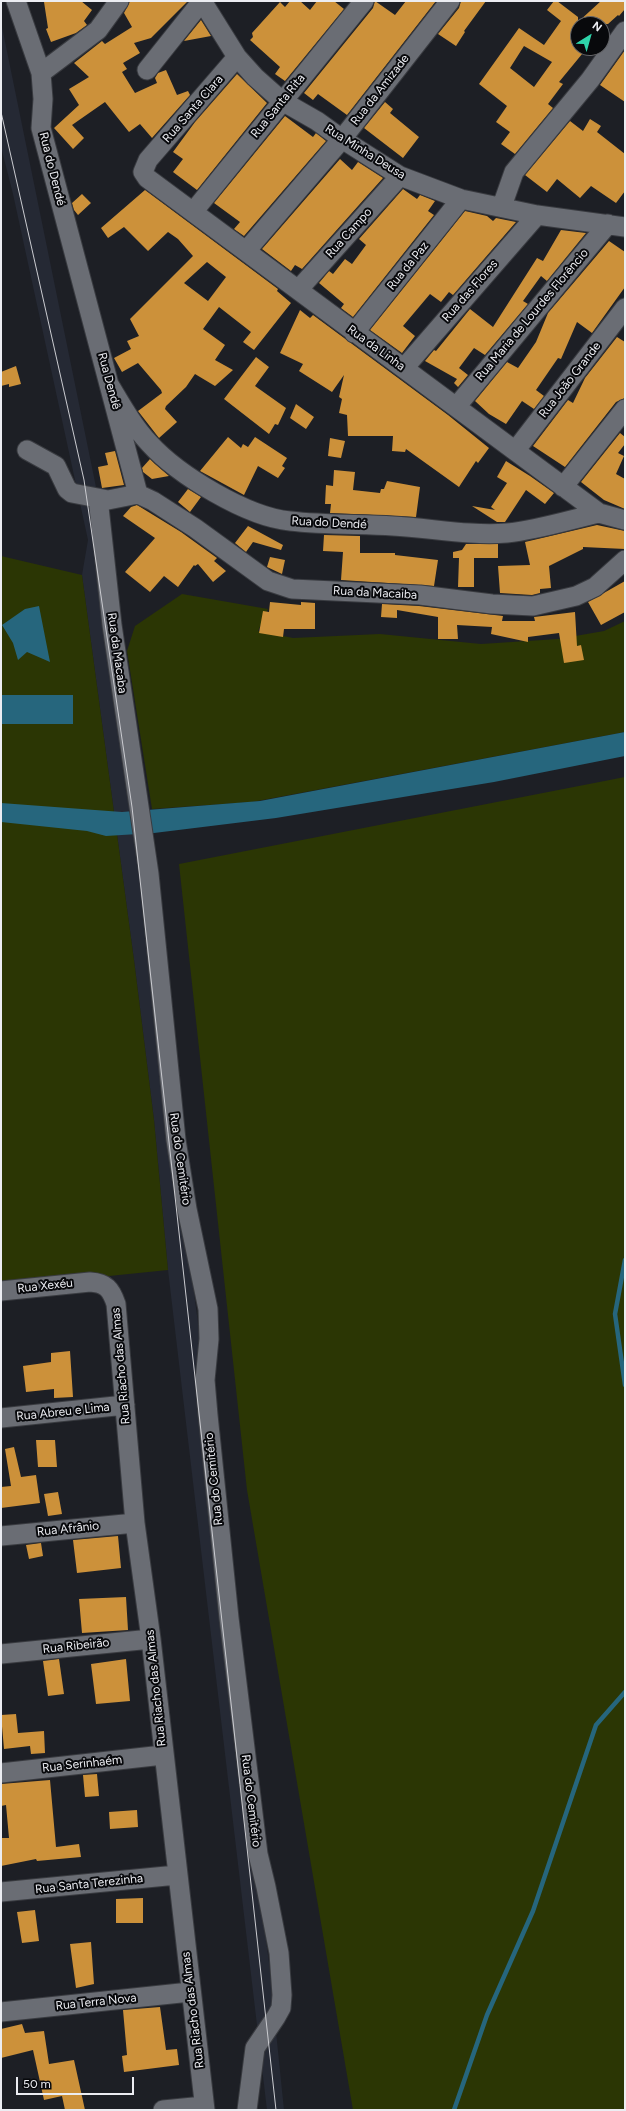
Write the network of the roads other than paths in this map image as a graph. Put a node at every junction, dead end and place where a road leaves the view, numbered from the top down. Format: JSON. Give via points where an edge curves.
{"nodes":[{"id":1,"x":119,"y":1,"type":"edge"},
{"id":2,"x":202,"y":1,"type":"edge"},
{"id":3,"x":364,"y":1,"type":"edge"},
{"id":4,"x":450,"y":1,"type":"edge"},
{"id":5,"x":20,"y":3,"type":"edge"},
{"id":6,"x":625,"y":31,"type":"edge"},
{"id":7,"x":237,"y":57,"type":"junction"},
{"id":8,"x":147,"y":70,"type":"dead end"},
{"id":9,"x":41,"y":73,"type":"junction"},
{"id":10,"x":282,"y":101,"type":"junction"},
{"id":11,"x":342,"y":140,"type":"junction"},
{"id":12,"x":148,"y":160,"type":"joint"},
{"id":13,"x":400,"y":176,"type":"junction"},
{"id":14,"x":461,"y":199,"type":"junction"},
{"id":15,"x":502,"y":206,"type":"junction"},
{"id":16,"x":193,"y":212,"type":"junction"},
{"id":17,"x":537,"y":215,"type":"junction"},
{"id":18,"x":617,"y":225,"type":"edge"},
{"id":19,"x":246,"y":251,"type":"junction"},
{"id":20,"x":77,"y":267,"type":"joint"},
{"id":21,"x":298,"y":290,"type":"junction"},
{"id":22,"x":625,"y":308,"type":"edge"},
{"id":23,"x":354,"y":332,"type":"junction"},
{"id":24,"x":404,"y":368,"type":"junction"},
{"id":25,"x":110,"y":386,"type":"junction"},
{"id":26,"x":456,"y":407,"type":"junction"},
{"id":27,"x":625,"y":409,"type":"edge"},
{"id":28,"x":27,"y":450,"type":"dead end"},
{"id":29,"x":515,"y":451,"type":"junction"},
{"id":30,"x":562,"y":487,"type":"junction"},
{"id":31,"x":138,"y":494,"type":"junction"},
{"id":32,"x":98,"y":498,"type":"junction"},
{"id":33,"x":599,"y":513,"type":"junction"},
{"id":34,"x":624,"y":519,"type":"edge"},
{"id":35,"x":625,"y":560,"type":"edge"},
{"id":36,"x":145,"y":841,"type":"joint"},
{"id":37,"x":90,"y":1282,"type":"joint"},
{"id":38,"x":1,"y":1291,"type":"edge"},
{"id":39,"x":125,"y":1405,"type":"junction"},
{"id":40,"x":1,"y":1418,"type":"edge"},
{"id":41,"x":135,"y":1523,"type":"junction"},
{"id":42,"x":1,"y":1536,"type":"edge"},
{"id":43,"x":151,"y":1639,"type":"junction"},
{"id":44,"x":1,"y":1654,"type":"edge"},
{"id":45,"x":163,"y":1754,"type":"junction"},
{"id":46,"x":1,"y":1773,"type":"edge"},
{"id":47,"x":177,"y":1875,"type":"junction"},
{"id":48,"x":1,"y":1892,"type":"edge"},
{"id":49,"x":190,"y":1992,"type":"junction"},
{"id":50,"x":1,"y":2012,"type":"edge"},
{"id":51,"x":204,"y":2108,"type":"edge"},
{"id":52,"x":163,"y":2110,"type":"edge"},
{"id":53,"x":247,"y":2110,"type":"edge"}],
"edges":[{"from":1,"to":9,"type":"street","via":[[98,30]]},
{"from":2,"to":7,"type":"street","name":"Rua Minha Deusa"},
{"from":2,"to":8,"type":"street"},
{"from":3,"to":10,"type":"street","name":"Rua Santa Rita"},
{"from":4,"to":11,"type":"street","name":"Rua da Amizade"},
{"from":5,"to":9,"type":"street","name":"Rua do Dendé"},
{"from":6,"to":15,"type":"street","via":[[590,80],[514,172]]},
{"from":7,"to":10,"type":"street","name":"Rua Minha Deusa","via":[[254,77]]},
{"from":7,"to":12,"type":"street","name":"Rua Santa Clara"},
{"from":9,"to":20,"type":"street","name":"Rua do Dendé","via":[[41,128]]},
{"from":10,"to":11,"type":"street","name":"Rua Minha Deusa","via":[[317,121]]},
{"from":10,"to":16,"type":"street","name":"Rua Santa Rita"},
{"from":11,"to":13,"type":"street","name":"Rua Minha Deusa"},
{"from":11,"to":19,"type":"street","name":"Rua da Amizade"},
{"from":12,"to":16,"type":"street","name":"Rua da Linha","via":[[143,172],[147,178]]},
{"from":13,"to":14,"type":"street","name":"Rua Minha Deusa"},
{"from":13,"to":21,"type":"street","name":"Rua Campo"},
{"from":14,"to":15,"type":"street","name":"Rua Minha Deusa"},
{"from":14,"to":23,"type":"street","name":"Rua da Paz"},
{"from":15,"to":17,"type":"street","name":"Rua Minha Deusa"},
{"from":16,"to":19,"type":"street","name":"Rua da Linha"},
{"from":17,"to":18,"type":"street","name":"Rua Minha Deusa"},
{"from":17,"to":24,"type":"street","name":"Rua das Flores"},
{"from":18,"to":26,"type":"street","name":"Rua Maria de Lourdes Florêncio"},
{"from":19,"to":21,"type":"street","name":"Rua da Linha"},
{"from":20,"to":25,"type":"street","name":"Rua Dendê"},
{"from":21,"to":23,"type":"street","name":"Rua da Linha"},
{"from":22,"to":29,"type":"street","name":"Rua João Grande"},
{"from":23,"to":24,"type":"street","name":"Rua da Linha"},
{"from":24,"to":26,"type":"street","name":"Rua da Linha"},
{"from":25,"to":31,"type":"street","name":"Rua Dendê"},
{"from":25,"to":33,"type":"street","name":"Rua do Dendé","via":[[132,423],[149,444],[175,466],[228,500],[288,521],[489,534],[534,528]]},
{"from":26,"to":29,"type":"street","name":"Rua da Linha"},
{"from":27,"to":30,"type":"street"},
{"from":28,"to":32,"type":"street","via":[[56,466],[69,491]]},
{"from":29,"to":30,"type":"street","name":"Rua da Linha"},
{"from":30,"to":33,"type":"street","name":"Rua da Linha"},
{"from":31,"to":32,"type":"street","via":[[118,499]]},
{"from":31,"to":35,"type":"street","name":"Rua da Macaiba","via":[[195,528],[268,581],[292,589],[420,595],[533,606],[576,596],[595,587]]},
{"from":32,"to":36,"type":"street","name":"Rua da Macaba","via":[[112,625]]},
{"from":33,"to":34,"type":"street","name":"Rua da Linha"},
{"from":36,"to":53,"type":"street","name":"Rua do Cemitério","via":[[176,1140],[187,1209],[208,1309],[209,1339],[205,1380],[229,1618],[258,1854],[282,1980],[281,2008],[255,2048]]},
{"from":37,"to":38,"type":"street","name":"Rua Xexéu"},
{"from":37,"to":39,"type":"street","name":"Rua Riacho das Almas","via":[[102,1283],[109,1287],[116,1304]]},
{"from":39,"to":40,"type":"street","name":"Rua Abreu e Lima"},
{"from":39,"to":41,"type":"street","name":"Rua Riacho das Almas"},
{"from":41,"to":42,"type":"street","name":"Rua Afrânio"},
{"from":41,"to":43,"type":"street","name":"Rua Riacho das Almas"},
{"from":43,"to":44,"type":"street","name":"Rua Ribeirão"},
{"from":43,"to":45,"type":"street","name":"Rua Riacho das Almas"},
{"from":45,"to":46,"type":"street","name":"Rua Serinhaém"},
{"from":45,"to":47,"type":"street","name":"Rua Riacho das Almas"},
{"from":47,"to":48,"type":"street","name":"Rua Santa Terezinha"},
{"from":47,"to":49,"type":"street","name":"Rua Riacho das Almas"},
{"from":49,"to":50,"type":"street","name":"Rua Terra Nova"},
{"from":49,"to":51,"type":"street","name":"Rua Riacho das Almas"},
{"from":51,"to":52,"type":"street"}]}
